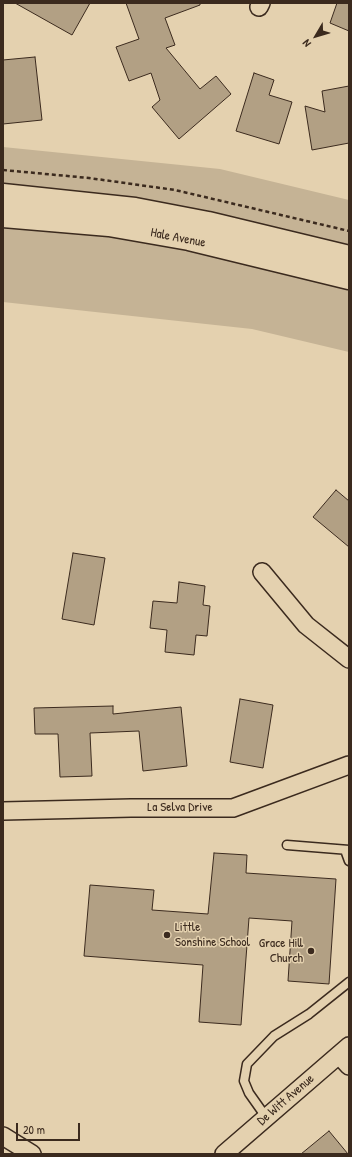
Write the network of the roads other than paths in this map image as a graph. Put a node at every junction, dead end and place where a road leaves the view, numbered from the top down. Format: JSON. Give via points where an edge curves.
{"nodes":[{"id":1,"x":3,"y":195,"type":"edge"},
{"id":2,"x":3,"y":216,"type":"edge"},
{"id":3,"x":349,"y":257,"type":"edge"},
{"id":4,"x":349,"y":278,"type":"edge"},
{"id":5,"x":262,"y":572,"type":"dead end"},
{"id":6,"x":349,"y":659,"type":"edge"},
{"id":7,"x":349,"y":766,"type":"edge"},
{"id":8,"x":3,"y":811,"type":"edge"},
{"id":9,"x":287,"y":845,"type":"dead end"},
{"id":10,"x":347,"y":850,"type":"edge"},
{"id":11,"x":349,"y":861,"type":"edge"},
{"id":12,"x":349,"y":982,"type":"edge"},
{"id":13,"x":346,"y":1056,"type":"edge"},
{"id":14,"x":266,"y":1117,"type":"junction"},
{"id":15,"x":3,"y":1136,"type":"edge"},
{"id":16,"x":32,"y":1154,"type":"edge"},
{"id":17,"x":224,"y":1154,"type":"edge"}],
"edges":[{"from":1,"to":3,"type":"main road","name":"Hale Avenue","via":[[142,211],[208,223]]},
{"from":2,"to":4,"type":"main road","name":"Hale Avenue","via":[[109,225],[189,239]]},
{"from":5,"to":6,"type":"street","via":[[306,625]]},
{"from":7,"to":8,"type":"street","name":"La Selva Drive","via":[[233,808]]},
{"from":9,"to":10,"type":"lane"},
{"from":10,"to":11,"type":"lane"},
{"from":12,"to":14,"type":"lane","via":[[309,1014],[274,1036],[247,1064],[244,1080],[249,1093]]},
{"from":13,"to":14,"type":"street","name":"De Witt Avenue"},
{"from":14,"to":17,"type":"street","name":"De Witt Avenue"},
{"from":15,"to":16,"type":"street"}]}
